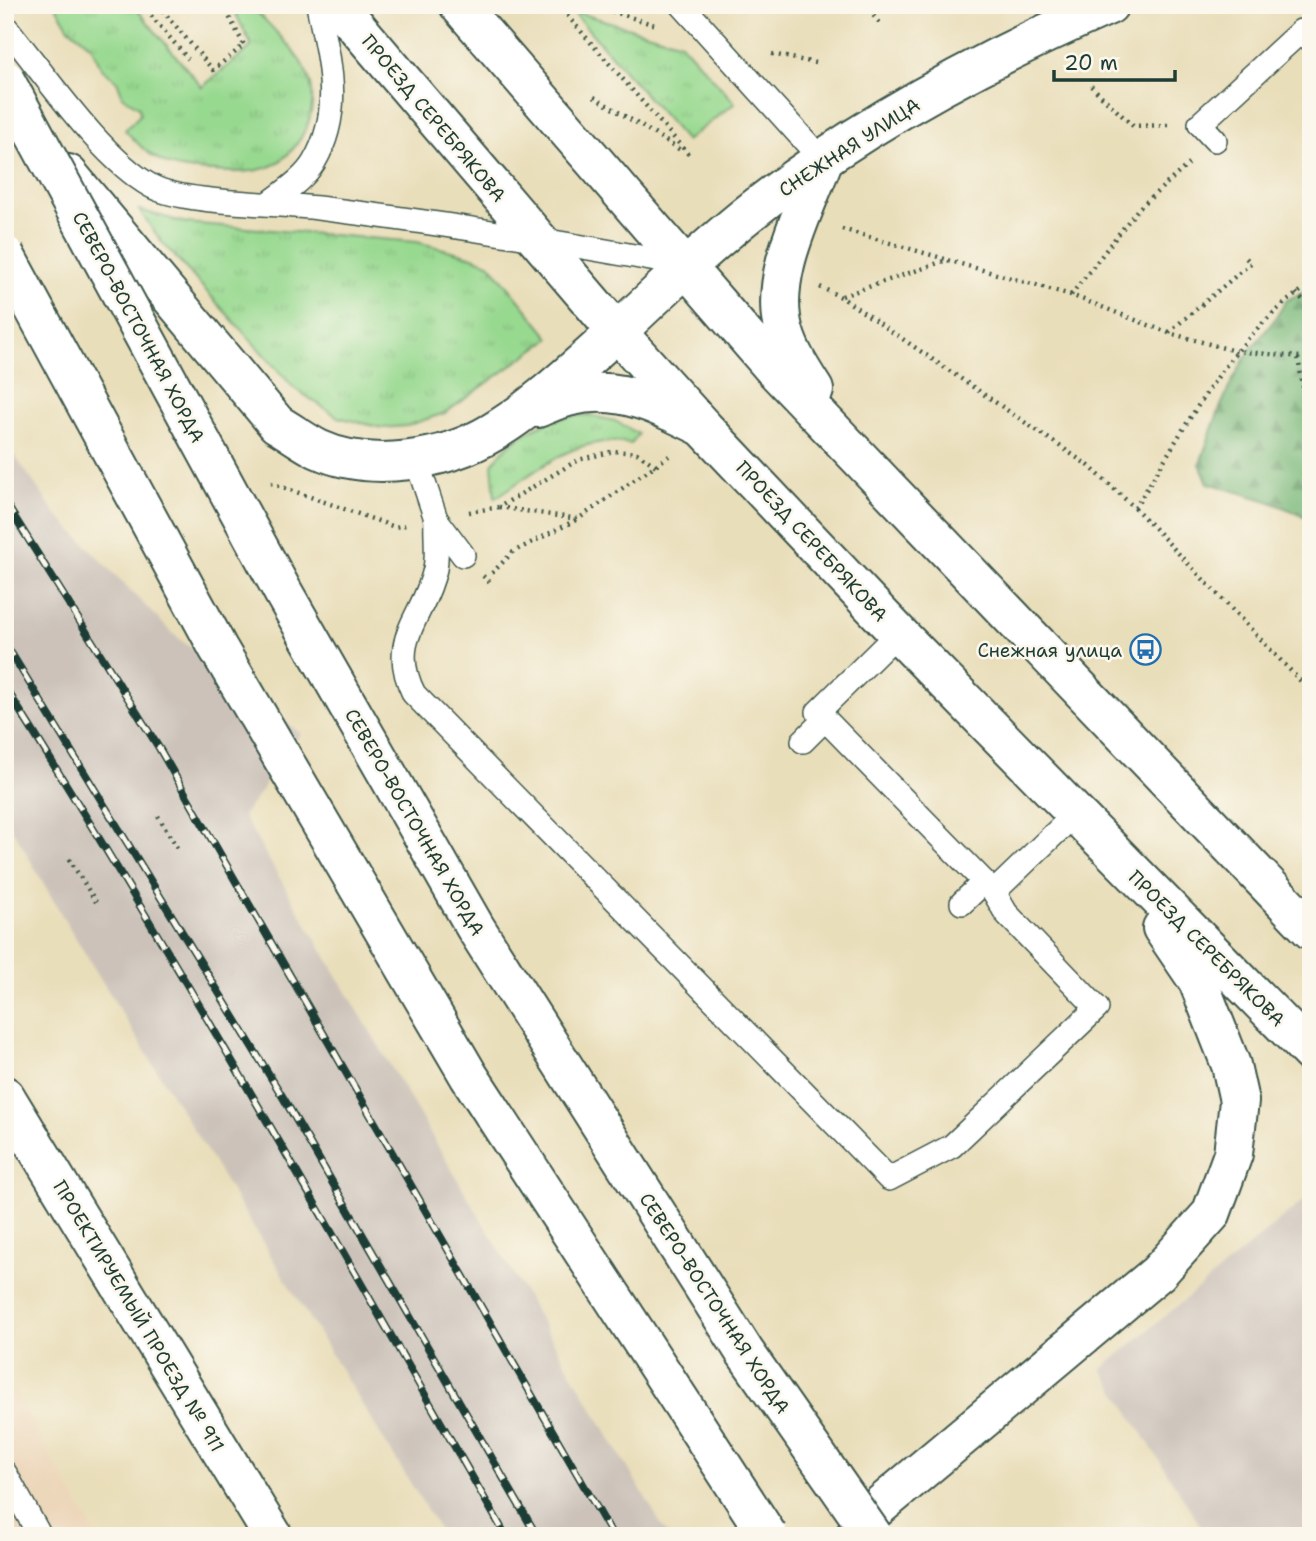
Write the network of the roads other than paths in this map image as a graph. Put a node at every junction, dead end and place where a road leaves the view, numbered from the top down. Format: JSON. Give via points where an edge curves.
{"nodes":[{"id":1,"x":318,"y":5,"type":"edge"},
{"id":2,"x":338,"y":5,"type":"edge"},
{"id":3,"x":460,"y":5,"type":"edge"},
{"id":4,"x":682,"y":5,"type":"edge"},
{"id":5,"x":1109,"y":5,"type":"edge"},
{"id":6,"x":5,"y":26,"type":"edge"},
{"id":7,"x":1311,"y":40,"type":"edge"},
{"id":8,"x":5,"y":80,"type":"edge"},
{"id":9,"x":5,"y":95,"type":"edge"},
{"id":10,"x":1215,"y":140,"type":"road end"},
{"id":11,"x":822,"y":161,"type":"junction"},
{"id":12,"x":271,"y":202,"type":"junction"},
{"id":13,"x":535,"y":237,"type":"junction"},
{"id":14,"x":5,"y":255,"type":"edge"},
{"id":15,"x":686,"y":265,"type":"junction"},
{"id":16,"x":617,"y":332,"type":"junction"},
{"id":17,"x":703,"y":427,"type":"junction"},
{"id":18,"x":493,"y":432,"type":"junction"},
{"id":19,"x":850,"y":450,"type":"junction"},
{"id":20,"x":416,"y":459,"type":"junction"},
{"id":21,"x":436,"y":519,"type":"junction"},
{"id":22,"x":463,"y":555,"type":"dead end"},
{"id":23,"x":898,"y":633,"type":"junction"},
{"id":24,"x":825,"y":719,"type":"junction"},
{"id":25,"x":803,"y":741,"type":"dead end"},
{"id":26,"x":1087,"y":827,"type":"junction"},
{"id":27,"x":989,"y":887,"type":"junction"},
{"id":28,"x":962,"y":903,"type":"dead end"},
{"id":29,"x":1311,"y":930,"type":"edge"},
{"id":30,"x":1311,"y":1053,"type":"edge"},
{"id":31,"x":5,"y":1096,"type":"edge"},
{"id":32,"x":5,"y":1474,"type":"edge"},
{"id":33,"x":40,"y":1536,"type":"edge"},
{"id":34,"x":273,"y":1536,"type":"edge"},
{"id":35,"x":768,"y":1536,"type":"edge"},
{"id":36,"x":855,"y":1536,"type":"edge"},
{"id":37,"x":873,"y":1536,"type":"edge"}],
"edges":[{"from":1,"to":12,"type":"lane","via":[[329,61],[332,118],[314,163]]},
{"from":2,"to":13,"type":"main road","name":"ПРОЕЗД СЕРЕБРЯКОВА"},
{"from":3,"to":15,"type":"main road"},
{"from":4,"to":11,"type":"lane"},
{"from":5,"to":11,"type":"main road","name":"СНЕЖНАЯ УЛИЦА","via":[[957,78]]},
{"from":6,"to":12,"type":"lane","via":[[119,164],[153,187],[186,197]]},
{"from":7,"to":10,"type":"lane","via":[[1301,30],[1200,124]]},
{"from":8,"to":37,"type":"main road","name":"СЕВЕРО-ВОСТОЧНАЯ ХОРДА","bridge":true,"via":[[283,592],[475,927],[744,1351]]},
{"from":9,"to":20,"type":"main road","via":[[277,424],[320,450],[371,462]]},
{"from":11,"to":15,"type":"main road","name":"СНЕЖНАЯ УЛИЦА"},
{"from":11,"to":19,"type":"main road","via":[[781,286],[783,330],[792,354]]},
{"from":12,"to":13,"type":"lane"},
{"from":13,"to":15,"type":"lane"},
{"from":13,"to":16,"type":"main road","name":"ПРОЕЗД СЕРЕБРЯКОВА"},
{"from":14,"to":35,"type":"main road","bridge":true,"via":[[218,648],[462,1064]]},
{"from":15,"to":16,"type":"main road","name":"СНЕЖНАЯ УЛИЦА"},
{"from":15,"to":19,"type":"main road"},
{"from":16,"to":17,"type":"main road","name":"ПРОЕЗД СЕРЕБРЯКОВА"},
{"from":16,"to":18,"type":"main road","name":"СНЕЖНАЯ УЛИЦА"},
{"from":17,"to":18,"type":"main road","via":[[633,395],[605,392],[564,396]]},
{"from":17,"to":23,"type":"main road","name":"ПРОЕЗД СЕРЕБРЯКОВА"},
{"from":18,"to":20,"type":"main road","via":[[458,448]]},
{"from":19,"to":29,"type":"main road"},
{"from":20,"to":21,"type":"lane"},
{"from":21,"to":22,"type":"lane"},
{"from":21,"to":27,"type":"lane","via":[[435,569],[404,646],[405,676],[414,694],[889,1179],[952,1146],[1097,1008],[1006,914]]},
{"from":23,"to":24,"type":"lane","via":[[818,712]]},
{"from":23,"to":26,"type":"main road","name":"ПРОЕЗД СЕРЕБРЯКОВА"},
{"from":24,"to":25,"type":"lane"},
{"from":24,"to":27,"type":"lane"},
{"from":26,"to":27,"type":"lane"},
{"from":26,"to":30,"type":"main road","name":"ПРОЕЗД СЕРЕБРЯКОВА"},
{"from":26,"to":36,"type":"main road","via":[[1198,981],[1231,1065],[1239,1101],[1233,1154],[1211,1214],[1158,1273],[871,1513]]},
{"from":27,"to":28,"type":"lane"},
{"from":31,"to":34,"type":"main road","name":"ПРОЕКТИРУЕМЫЙ ПРОЕЗД № 911"},
{"from":32,"to":33,"type":"lane"}]}
